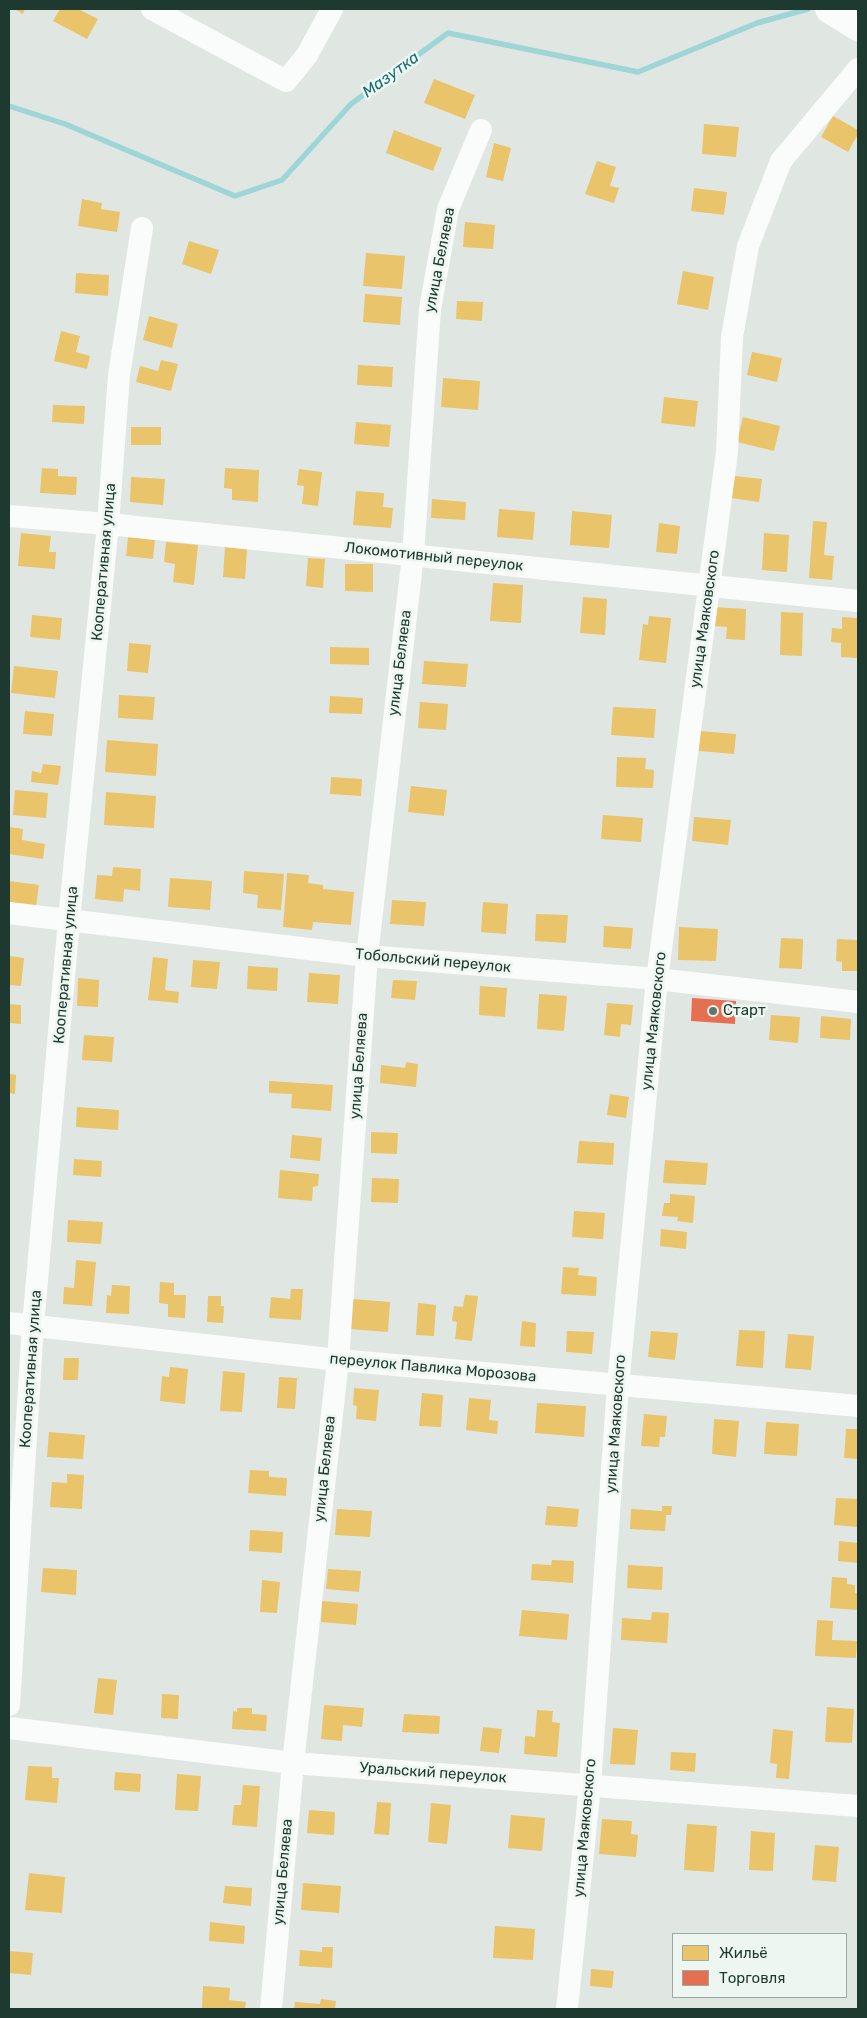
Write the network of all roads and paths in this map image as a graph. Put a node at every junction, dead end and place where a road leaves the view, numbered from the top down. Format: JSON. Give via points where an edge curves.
{"nodes":[{"id":1,"x":152,"y":9,"type":"edge"},
{"id":2,"x":332,"y":9,"type":"edge"},
{"id":3,"x":858,"y":69,"type":"edge"},
{"id":4,"x":481,"y":130,"type":"dead end"},
{"id":5,"x":142,"y":228,"type":"dead end"},
{"id":6,"x":9,"y":516,"type":"edge"},
{"id":7,"x":108,"y":524,"type":"junction"},
{"id":8,"x":413,"y":555,"type":"junction"},
{"id":9,"x":710,"y":586,"type":"junction"},
{"id":10,"x":858,"y":601,"type":"edge"},
{"id":11,"x":9,"y":913,"type":"edge"},
{"id":12,"x":69,"y":920,"type":"junction"},
{"id":13,"x":366,"y":956,"type":"junction"},
{"id":14,"x":657,"y":979,"type":"junction"},
{"id":15,"x":858,"y":1002,"type":"edge"},
{"id":16,"x":9,"y":1323,"type":"edge"},
{"id":17,"x":33,"y":1325,"type":"junction"},
{"id":18,"x":338,"y":1360,"type":"junction"},
{"id":19,"x":618,"y":1385,"type":"junction"},
{"id":20,"x":858,"y":1406,"type":"edge"},
{"id":21,"x":9,"y":1705,"type":"edge"},
{"id":22,"x":9,"y":1728,"type":"edge"},
{"id":23,"x":293,"y":1762,"type":"junction"},
{"id":24,"x":590,"y":1785,"type":"junction"},
{"id":25,"x":858,"y":1806,"type":"edge"},
{"id":26,"x":271,"y":2009,"type":"edge"},
{"id":27,"x":567,"y":2009,"type":"edge"}],
"edges":[{"from":1,"to":2,"type":"street","via":[[286,81],[307,55]]},
{"from":3,"to":9,"type":"street","name":"улица Маяковского","via":[[781,161],[748,246],[732,337],[727,452]]},
{"from":4,"to":8,"type":"street","name":"улица Беляева","via":[[448,209],[430,309]]},
{"from":5,"to":7,"type":"street","name":"Кооперативная улица","via":[[119,375]]},
{"from":6,"to":7,"type":"street","name":"Локомотивный переулок"},
{"from":7,"to":8,"type":"street","name":"Локомотивный переулок"},
{"from":7,"to":12,"type":"street","name":"Кооперативная улица"},
{"from":8,"to":9,"type":"street","name":"Локомотивный переулок"},
{"from":8,"to":13,"type":"street","name":"улица Беляева"},
{"from":9,"to":10,"type":"street","name":"Локомотивный переулок"},
{"from":9,"to":14,"type":"street","name":"улица Маяковского"},
{"from":11,"to":12,"type":"street","name":"Тобольский переулок"},
{"from":12,"to":13,"type":"street","name":"Тобольский переулок"},
{"from":12,"to":17,"type":"street","name":"Кооперативная улица"},
{"from":13,"to":14,"type":"street","name":"Тобольский переулок"},
{"from":13,"to":18,"type":"street","name":"улица Беляева"},
{"from":14,"to":15,"type":"street","name":"Тобольский переулок"},
{"from":14,"to":19,"type":"street","name":"улица Маяковского"},
{"from":16,"to":17,"type":"street","name":"переулок Павлика Морозова"},
{"from":17,"to":18,"type":"street","name":"переулок Павлика Морозова"},
{"from":17,"to":21,"type":"street","name":"Кооперативная улица"},
{"from":18,"to":19,"type":"street","name":"переулок Павлика Морозова"},
{"from":18,"to":23,"type":"street","name":"улица Беляева"},
{"from":19,"to":20,"type":"street","name":"переулок Павлика Морозова"},
{"from":19,"to":24,"type":"street","name":"улица Маяковского"},
{"from":22,"to":23,"type":"street","name":"Уральский переулок"},
{"from":23,"to":24,"type":"street","name":"Уральский переулок"},
{"from":23,"to":26,"type":"street","name":"улица Беляева"},
{"from":24,"to":25,"type":"street","name":"Уральский переулок"},
{"from":24,"to":27,"type":"street","name":"улица Маяковского"}]}
